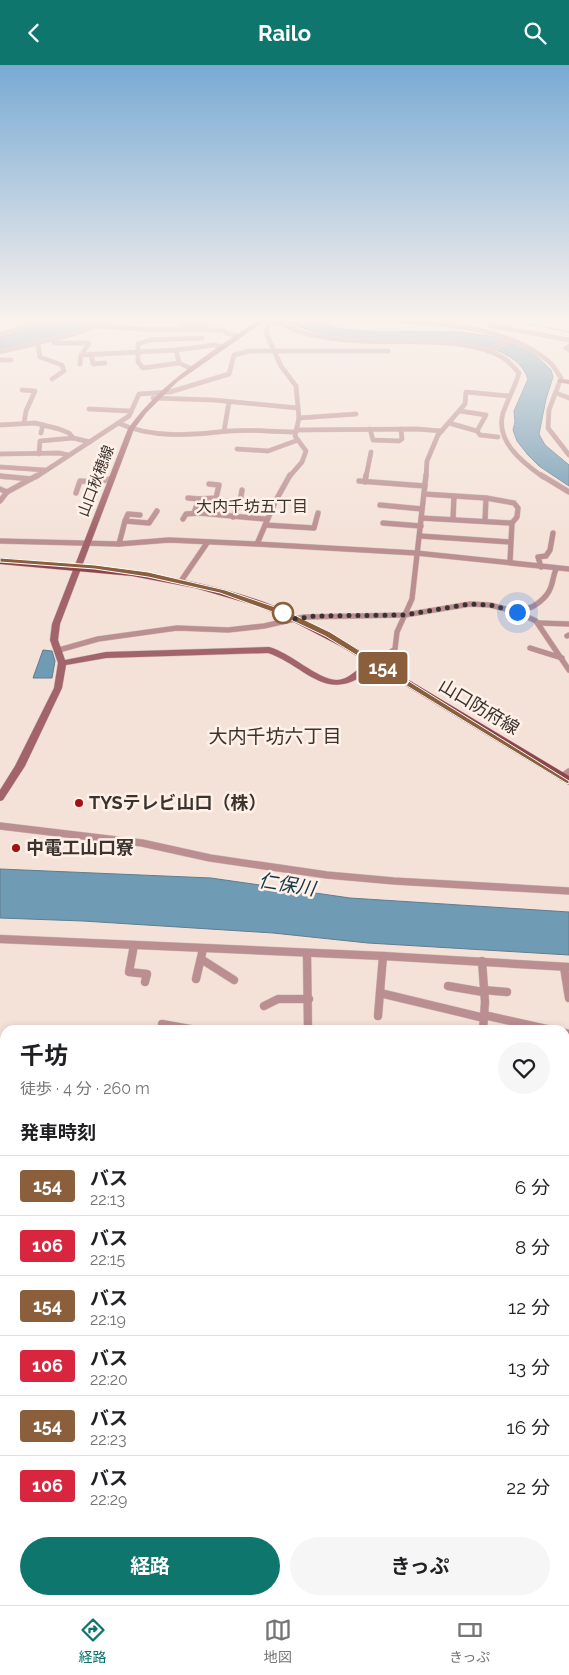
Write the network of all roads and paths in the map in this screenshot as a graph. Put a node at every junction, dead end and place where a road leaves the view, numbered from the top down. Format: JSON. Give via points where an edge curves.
{"nodes":[{"id":1,"x":34,"y":391,"type":"edge"},
{"id":2,"x":164,"y":391,"type":"edge"},
{"id":3,"x":174,"y":391,"type":"edge"},
{"id":4,"x":296,"y":391,"type":"edge"},
{"id":5,"x":511,"y":391,"type":"edge"},
{"id":6,"x":556,"y":393,"type":"joint"},
{"id":7,"x":157,"y":396,"type":"junction"},
{"id":8,"x":509,"y":396,"type":"junction"},
{"id":9,"x":569,"y":398,"type":"edge"},
{"id":10,"x":230,"y":402,"type":"junction"},
{"id":11,"x":89,"y":409,"type":"dead end"},
{"id":12,"x":298,"y":409,"type":"junction"},
{"id":13,"x":130,"y":411,"type":"junction"},
{"id":14,"x":460,"y":411,"type":"junction"},
{"id":15,"x":356,"y":414,"type":"dead end"},
{"id":16,"x":299,"y":418,"type":"junction"},
{"id":17,"x":24,"y":423,"type":"junction"},
{"id":18,"x":118,"y":423,"type":"junction"},
{"id":19,"x":449,"y":423,"type":"junction"},
{"id":20,"x":2,"y":425,"type":"edge"},
{"id":21,"x":43,"y":425,"type":"junction"},
{"id":22,"x":131,"y":429,"type":"junction"},
{"id":23,"x":370,"y":429,"type":"junction"},
{"id":24,"x":401,"y":429,"type":"junction"},
{"id":25,"x":0,"y":431,"type":"edge"},
{"id":26,"x":224,"y":431,"type":"junction"},
{"id":27,"x":296,"y":431,"type":"junction"},
{"id":28,"x":442,"y":431,"type":"junction"},
{"id":29,"x":477,"y":431,"type":"junction"},
{"id":30,"x":41,"y":433,"type":"dead end"},
{"id":31,"x":498,"y":437,"type":"dead end"},
{"id":32,"x":73,"y":438,"type":"junction"},
{"id":33,"x":298,"y":440,"type":"junction"},
{"id":34,"x":90,"y":442,"type":"junction"},
{"id":35,"x":15,"y":446,"type":"dead end"},
{"id":36,"x":237,"y":449,"type":"dead end"},
{"id":37,"x":39,"y":453,"type":"junction"},
{"id":38,"x":371,"y":453,"type":"dead end"},
{"id":39,"x":0,"y":454,"type":"edge"},
{"id":40,"x":11,"y":454,"type":"junction"},
{"id":41,"x":68,"y":455,"type":"junction"},
{"id":42,"x":569,"y":455,"type":"edge"},
{"id":43,"x":0,"y":467,"type":"edge"},
{"id":44,"x":45,"y":470,"type":"junction"},
{"id":45,"x":0,"y":476,"type":"edge"},
{"id":46,"x":32,"y":479,"type":"junction"},
{"id":47,"x":110,"y":479,"type":"junction"},
{"id":48,"x":359,"y":481,"type":"dead end"},
{"id":49,"x":365,"y":482,"type":"junction"},
{"id":50,"x":209,"y":484,"type":"dead end"},
{"id":51,"x":424,"y":487,"type":"junction"},
{"id":52,"x":0,"y":489,"type":"edge"},
{"id":53,"x":242,"y":490,"type":"dead end"},
{"id":54,"x":7,"y":492,"type":"junction"},
{"id":55,"x":569,"y":492,"type":"edge"},
{"id":56,"x":76,"y":493,"type":"dead end"},
{"id":57,"x":424,"y":494,"type":"junction"},
{"id":58,"x":454,"y":496,"type":"junction"},
{"id":59,"x":188,"y":497,"type":"dead end"},
{"id":60,"x":486,"y":498,"type":"junction"},
{"id":61,"x":199,"y":499,"type":"junction"},
{"id":62,"x":0,"y":501,"type":"edge"},
{"id":63,"x":227,"y":501,"type":"dead end"},
{"id":64,"x":240,"y":502,"type":"junction"},
{"id":65,"x":380,"y":505,"type":"dead end"},
{"id":66,"x":422,"y":509,"type":"junction"},
{"id":67,"x":157,"y":511,"type":"dead end"},
{"id":68,"x":194,"y":513,"type":"junction"},
{"id":69,"x":318,"y":513,"type":"dead end"},
{"id":70,"x":140,"y":515,"type":"dead end"},
{"id":71,"x":233,"y":517,"type":"junction"},
{"id":72,"x":422,"y":518,"type":"junction"},
{"id":73,"x":183,"y":519,"type":"dead end"},
{"id":74,"x":453,"y":519,"type":"junction"},
{"id":75,"x":125,"y":521,"type":"junction"},
{"id":76,"x":485,"y":521,"type":"junction"},
{"id":77,"x":265,"y":522,"type":"junction"},
{"id":78,"x":383,"y":523,"type":"dead end"},
{"id":79,"x":512,"y":523,"type":"junction"},
{"id":80,"x":421,"y":526,"type":"junction"},
{"id":81,"x":553,"y":533,"type":"dead end"},
{"id":82,"x":420,"y":536,"type":"junction"},
{"id":83,"x":0,"y":541,"type":"edge"},
{"id":84,"x":207,"y":543,"type":"junction"},
{"id":85,"x":510,"y":543,"type":"junction"},
{"id":86,"x":85,"y":544,"type":"junction"},
{"id":87,"x":120,"y":544,"type":"junction"},
{"id":88,"x":257,"y":544,"type":"junction"},
{"id":89,"x":416,"y":553,"type":"junction"},
{"id":90,"x":0,"y":561,"type":"edge"},
{"id":91,"x":510,"y":562,"type":"junction"},
{"id":92,"x":77,"y":566,"type":"junction"},
{"id":93,"x":540,"y":567,"type":"junction"},
{"id":94,"x":556,"y":569,"type":"junction"},
{"id":95,"x":569,"y":569,"type":"edge"},
{"id":96,"x":180,"y":581,"type":"junction"},
{"id":97,"x":528,"y":608,"type":"dead end"},
{"id":98,"x":405,"y":615,"type":"junction"},
{"id":99,"x":296,"y":619,"type":"junction"},
{"id":100,"x":539,"y":623,"type":"junction"},
{"id":101,"x":569,"y":624,"type":"edge"},
{"id":102,"x":530,"y":648,"type":"dead end"},
{"id":103,"x":58,"y":650,"type":"junction"},
{"id":104,"x":562,"y":658,"type":"junction"},
{"id":105,"x":62,"y":663,"type":"junction"},
{"id":106,"x":375,"y":663,"type":"junction"},
{"id":107,"x":569,"y":669,"type":"edge"},
{"id":108,"x":567,"y":776,"type":"edge"},
{"id":109,"x":0,"y":798,"type":"edge"},
{"id":110,"x":0,"y":826,"type":"edge"},
{"id":111,"x":569,"y":891,"type":"edge"},
{"id":112,"x":0,"y":939,"type":"edge"},
{"id":113,"x":134,"y":945,"type":"junction"},
{"id":114,"x":203,"y":949,"type":"junction"},
{"id":115,"x":308,"y":953,"type":"junction"},
{"id":116,"x":383,"y":956,"type":"junction"},
{"id":117,"x":202,"y":959,"type":"junction"},
{"id":118,"x":482,"y":961,"type":"junction"},
{"id":119,"x":567,"y":967,"type":"edge"},
{"id":120,"x":196,"y":979,"type":"dead end"},
{"id":121,"x":234,"y":980,"type":"dead end"},
{"id":122,"x":145,"y":982,"type":"dead end"},
{"id":123,"x":448,"y":985,"type":"dead end"},
{"id":124,"x":483,"y":991,"type":"junction"},
{"id":125,"x":507,"y":992,"type":"dead end"},
{"id":126,"x":380,"y":993,"type":"junction"},
{"id":127,"x":569,"y":998,"type":"edge"},
{"id":128,"x":309,"y":999,"type":"junction"},
{"id":129,"x":264,"y":1005,"type":"dead end"},
{"id":130,"x":378,"y":1016,"type":"dead end"},
{"id":131,"x":484,"y":1016,"type":"junction"},
{"id":132,"x":162,"y":1024,"type":"dead end"},
{"id":133,"x":168,"y":1025,"type":"edge"},
{"id":134,"x":308,"y":1025,"type":"edge"},
{"id":135,"x":483,"y":1025,"type":"edge"},
{"id":136,"x":527,"y":1025,"type":"edge"}],
"edges":[{"from":1,"to":17,"type":"street"},
{"from":2,"to":7,"type":"street","name":"山口秋穂線"},
{"from":3,"to":7,"type":"street"},
{"from":4,"to":12,"type":"street"},
{"from":5,"to":8,"type":"street"},
{"from":6,"to":9,"type":"street"},
{"from":6,"to":42,"type":"street","via":[[549,410],[548,428]]},
{"from":7,"to":10,"type":"street"},
{"from":7,"to":13,"type":"street","via":[[138,396]]},
{"from":7,"to":22,"type":"street","name":"山口秋穂線"},
{"from":8,"to":14,"type":"street","via":[[466,393],[465,404]]},
{"from":8,"to":55,"type":"street","via":[[501,427],[506,439],[532,469]]},
{"from":10,"to":12,"type":"street"},
{"from":10,"to":26,"type":"street"},
{"from":11,"to":13,"type":"street"},
{"from":12,"to":16,"type":"street"},
{"from":13,"to":18,"type":"street","via":[[129,416]]},
{"from":14,"to":19,"type":"street"},
{"from":14,"to":29,"type":"street","via":[[486,415]]},
{"from":15,"to":16,"type":"street"},
{"from":16,"to":27,"type":"street"},
{"from":17,"to":20,"type":"street"},
{"from":17,"to":21,"type":"street"},
{"from":18,"to":22,"type":"street"},
{"from":18,"to":34,"type":"street"},
{"from":19,"to":28,"type":"street"},
{"from":19,"to":29,"type":"street"},
{"from":20,"to":25,"type":"street"},
{"from":21,"to":30,"type":"street"},
{"from":21,"to":32,"type":"street","via":[[65,431]]},
{"from":22,"to":26,"type":"street","via":[[170,435]]},
{"from":22,"to":47,"type":"street","name":"山口秋穂線"},
{"from":23,"to":24,"type":"street"},
{"from":23,"to":24,"type":"street","via":[[373,440],[399,441],[402,439]]},
{"from":23,"to":27,"type":"street"},
{"from":24,"to":28,"type":"street"},
{"from":26,"to":27,"type":"street"},
{"from":27,"to":33,"type":"street"},
{"from":28,"to":51,"type":"street","via":[[427,461]]},
{"from":29,"to":31,"type":"street","via":[[480,435]]},
{"from":32,"to":34,"type":"street"},
{"from":32,"to":37,"type":"street","via":[[40,441]]},
{"from":33,"to":36,"type":"street","via":[[268,451]]},
{"from":33,"to":77,"type":"street","via":[[306,451],[306,457],[289,477]]},
{"from":34,"to":41,"type":"street"},
{"from":35,"to":40,"type":"street"},
{"from":37,"to":40,"type":"street"},
{"from":37,"to":41,"type":"street"},
{"from":38,"to":49,"type":"street"},
{"from":39,"to":40,"type":"street"},
{"from":41,"to":44,"type":"street"},
{"from":43,"to":44,"type":"street"},
{"from":44,"to":46,"type":"street"},
{"from":45,"to":46,"type":"street"},
{"from":46,"to":54,"type":"street"},
{"from":47,"to":56,"type":"street","via":[[80,481]]},
{"from":47,"to":86,"type":"street","name":"山口秋穂線"},
{"from":48,"to":49,"type":"street"},
{"from":49,"to":51,"type":"street"},
{"from":50,"to":61,"type":"street","via":[[219,485],[216,498]]},
{"from":51,"to":57,"type":"street"},
{"from":52,"to":54,"type":"street"},
{"from":53,"to":64,"type":"street"},
{"from":54,"to":62,"type":"street"},
{"from":57,"to":58,"type":"street"},
{"from":57,"to":66,"type":"street"},
{"from":58,"to":60,"type":"street"},
{"from":58,"to":74,"type":"street"},
{"from":59,"to":61,"type":"street"},
{"from":60,"to":76,"type":"street"},
{"from":60,"to":79,"type":"street","via":[[514,503],[518,508]]},
{"from":61,"to":68,"type":"street"},
{"from":63,"to":64,"type":"street"},
{"from":64,"to":71,"type":"street"},
{"from":65,"to":66,"type":"street"},
{"from":66,"to":72,"type":"street"},
{"from":67,"to":75,"type":"street","via":[[149,523]]},
{"from":68,"to":71,"type":"street"},
{"from":68,"to":73,"type":"street","via":[[186,514]]},
{"from":69,"to":77,"type":"street","via":[[314,528]]},
{"from":70,"to":75,"type":"street","via":[[128,514]]},
{"from":71,"to":77,"type":"street"},
{"from":72,"to":74,"type":"street"},
{"from":72,"to":80,"type":"street"},
{"from":74,"to":76,"type":"street"},
{"from":75,"to":87,"type":"street"},
{"from":76,"to":79,"type":"street"},
{"from":77,"to":88,"type":"street"},
{"from":78,"to":80,"type":"street"},
{"from":79,"to":85,"type":"street"},
{"from":80,"to":82,"type":"street"},
{"from":81,"to":93,"type":"street","via":[[550,550],[546,556],[538,557]]},
{"from":82,"to":85,"type":"street"},
{"from":82,"to":89,"type":"street"},
{"from":83,"to":86,"type":"street"},
{"from":84,"to":87,"type":"street","via":[[169,540]]},
{"from":84,"to":88,"type":"street"},
{"from":84,"to":96,"type":"street"},
{"from":85,"to":91,"type":"street"},
{"from":86,"to":87,"type":"street"},
{"from":86,"to":92,"type":"street","name":"山口秋穂線"},
{"from":88,"to":89,"type":"street"},
{"from":89,"to":91,"type":"street"},
{"from":89,"to":98,"type":"street","via":[[412,599]]},
{"from":90,"to":92,"type":"main road","name":"山口防府線"},
{"from":91,"to":93,"type":"street"},
{"from":92,"to":96,"type":"main road","name":"山口防府線"},
{"from":92,"to":103,"type":"street","name":"山口秋穂線","via":[[56,624],[54,640]]},
{"from":93,"to":94,"type":"street"},
{"from":94,"to":95,"type":"street"},
{"from":94,"to":97,"type":"street","via":[[550,590],[534,607]]},
{"from":96,"to":99,"type":"main road","name":"山口防府線","via":[[238,597]]},
{"from":98,"to":99,"type":"street"},
{"from":98,"to":100,"type":"street","via":[[475,604],[517,612]]},
{"from":98,"to":106,"type":"street","via":[[394,649]]},
{"from":99,"to":103,"type":"street","via":[[228,631],[177,628],[98,639]]},
{"from":99,"to":106,"type":"main road","name":"山口防府線"},
{"from":100,"to":101,"type":"street"},
{"from":100,"to":104,"type":"street"},
{"from":102,"to":104,"type":"street"},
{"from":103,"to":105,"type":"street","name":"山口秋穂線"},
{"from":104,"to":107,"type":"street"},
{"from":105,"to":106,"type":"street","via":[[106,655],[269,650],[283,654],[336,683],[346,681]]},
{"from":105,"to":109,"type":"street","via":[[58,688],[51,704]]},
{"from":106,"to":108,"type":"main road","name":"山口防府線"},
{"from":110,"to":111,"type":"street","via":[[142,843],[210,858],[327,875]]},
{"from":112,"to":113,"type":"street"},
{"from":113,"to":114,"type":"street"},
{"from":113,"to":122,"type":"street","via":[[129,972],[147,974]]},
{"from":114,"to":115,"type":"street"},
{"from":114,"to":117,"type":"street"},
{"from":115,"to":116,"type":"street"},
{"from":115,"to":128,"type":"street"},
{"from":116,"to":118,"type":"street"},
{"from":116,"to":126,"type":"street"},
{"from":117,"to":120,"type":"street"},
{"from":117,"to":121,"type":"street"},
{"from":118,"to":119,"type":"street"},
{"from":118,"to":124,"type":"street"},
{"from":119,"to":127,"type":"street"},
{"from":123,"to":124,"type":"street"},
{"from":124,"to":125,"type":"street"},
{"from":124,"to":131,"type":"street"},
{"from":126,"to":130,"type":"street"},
{"from":126,"to":131,"type":"street"},
{"from":128,"to":129,"type":"street","via":[[278,999]]},
{"from":128,"to":134,"type":"street"},
{"from":131,"to":135,"type":"street"},
{"from":131,"to":136,"type":"street"},
{"from":132,"to":133,"type":"street"}]}
